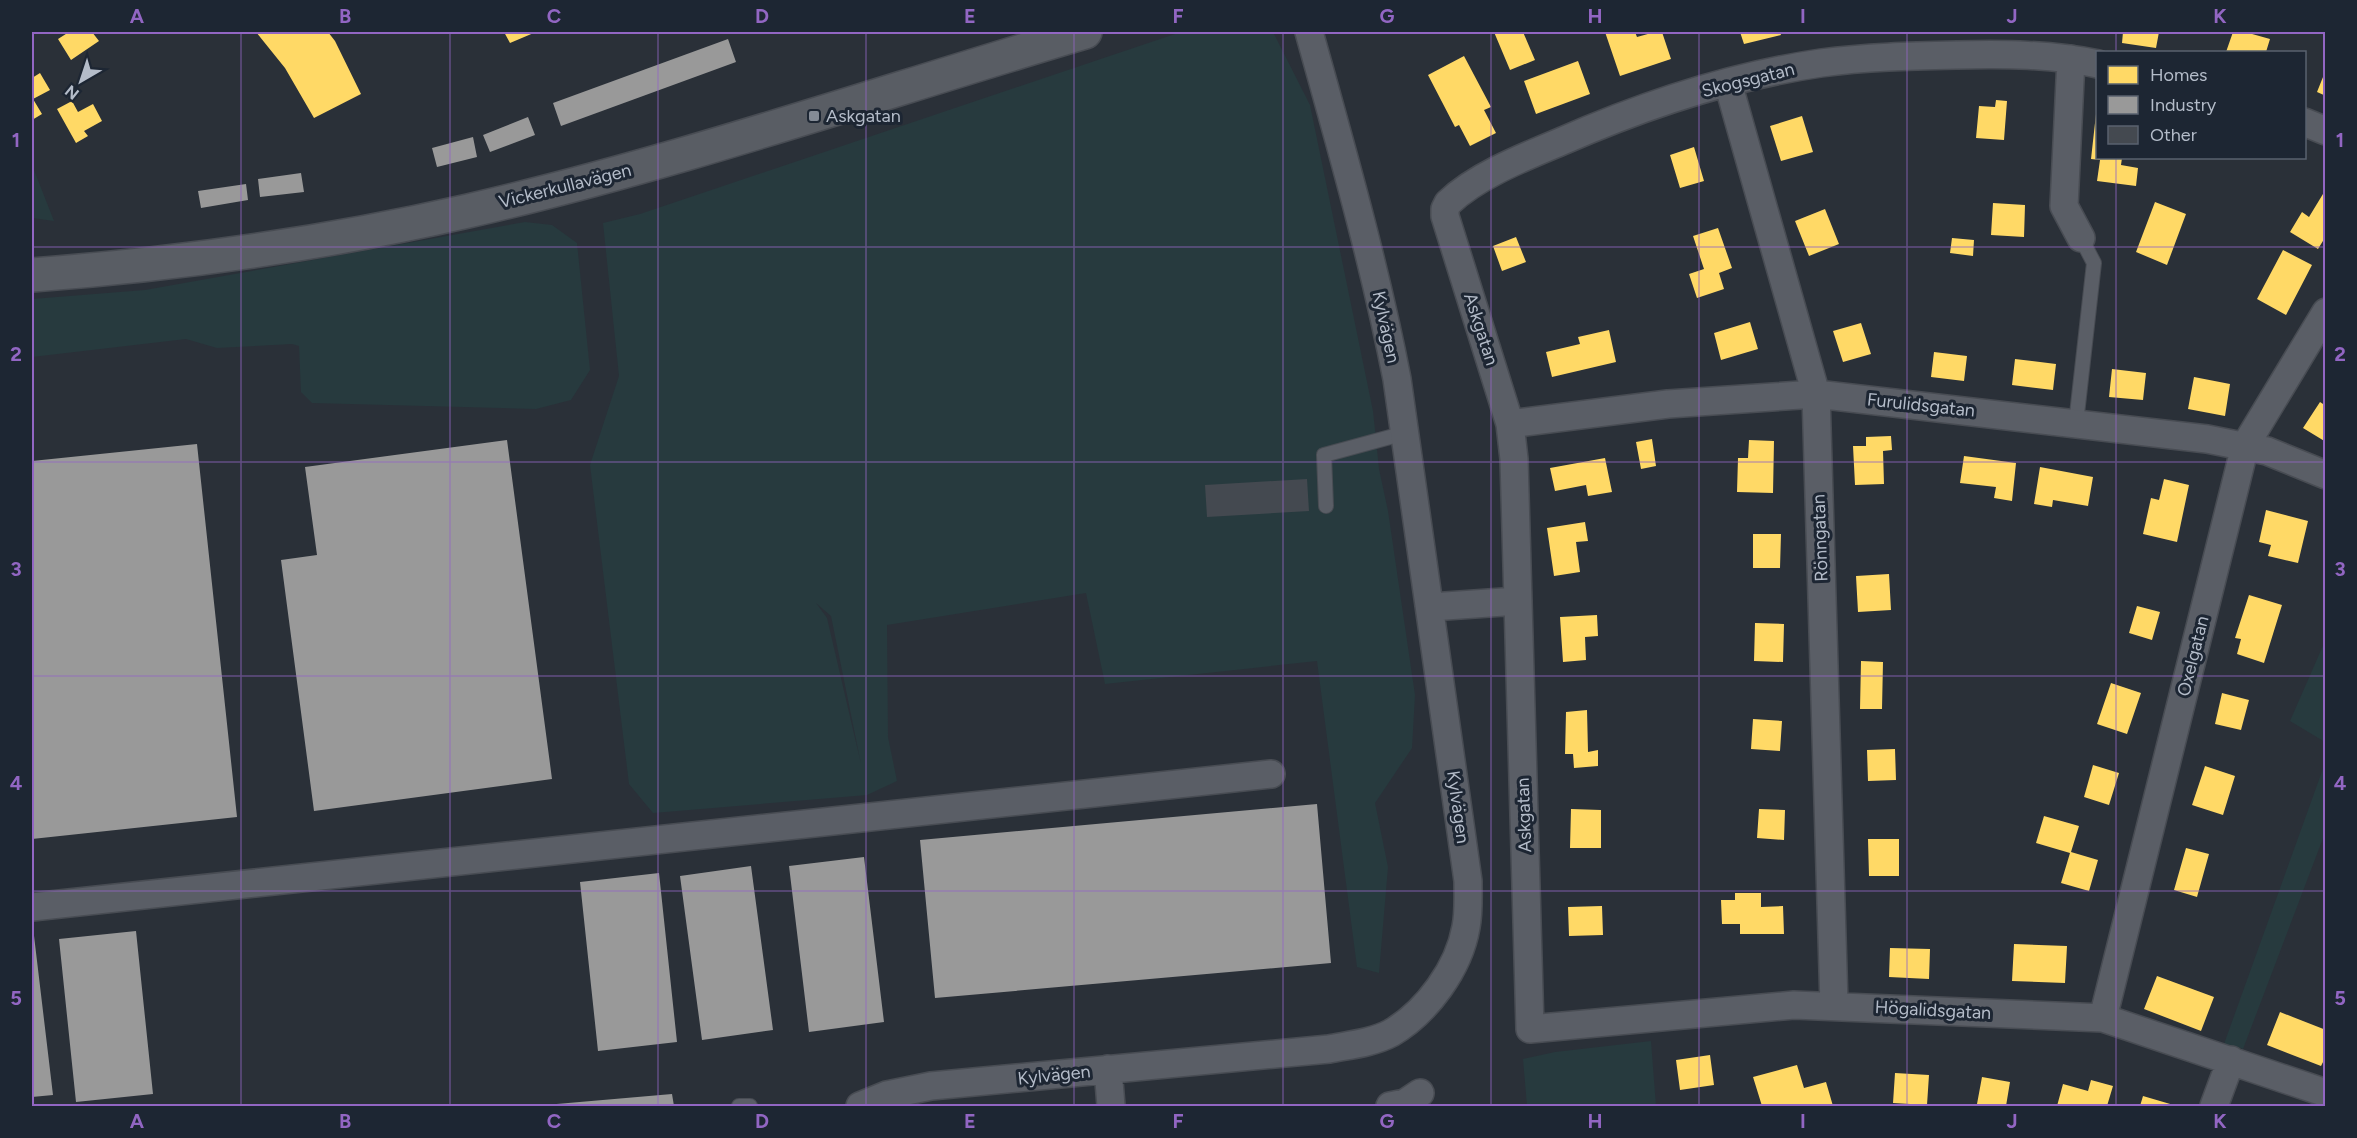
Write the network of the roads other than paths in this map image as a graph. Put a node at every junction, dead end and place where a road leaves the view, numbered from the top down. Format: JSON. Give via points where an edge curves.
{"nodes":[{"id":1,"x":1085,"y":32,"type":"edge"},
{"id":2,"x":1309,"y":32,"type":"edge"},
{"id":3,"x":2071,"y":59,"type":"junction"},
{"id":4,"x":2096,"y":64,"type":"edge"},
{"id":5,"x":1728,"y":83,"type":"junction"},
{"id":6,"x":2306,"y":123,"type":"edge"},
{"id":7,"x":2325,"y":131,"type":"edge"},
{"id":8,"x":1448,"y":202,"type":"joint"},
{"id":9,"x":2081,"y":238,"type":"joint"},
{"id":10,"x":32,"y":275,"type":"edge"},
{"id":11,"x":2325,"y":312,"type":"edge"},
{"id":12,"x":1815,"y":394,"type":"junction"},
{"id":13,"x":2076,"y":423,"type":"junction"},
{"id":14,"x":1510,"y":424,"type":"junction"},
{"id":15,"x":1405,"y":433,"type":"junction"},
{"id":16,"x":2245,"y":446,"type":"junction"},
{"id":17,"x":2325,"y":475,"type":"edge"},
{"id":18,"x":1326,"y":506,"type":"dead end"},
{"id":19,"x":1518,"y":601,"type":"junction"},
{"id":20,"x":1431,"y":607,"type":"junction"},
{"id":21,"x":1270,"y":774,"type":"dead end"},
{"id":22,"x":32,"y":907,"type":"edge"},
{"id":23,"x":1834,"y":1005,"type":"junction"},
{"id":24,"x":2103,"y":1018,"type":"junction"},
{"id":25,"x":1530,"y":1029,"type":"joint"},
{"id":26,"x":2231,"y":1060,"type":"junction"},
{"id":27,"x":1108,"y":1069,"type":"junction"},
{"id":28,"x":1420,"y":1093,"type":"dead end"},
{"id":29,"x":2325,"y":1093,"type":"edge"},
{"id":30,"x":739,"y":1107,"type":"edge"},
{"id":31,"x":750,"y":1107,"type":"edge"},
{"id":32,"x":860,"y":1107,"type":"edge"},
{"id":33,"x":1111,"y":1107,"type":"edge"},
{"id":34,"x":1390,"y":1107,"type":"edge"},
{"id":35,"x":2214,"y":1107,"type":"edge"}],
"edges":[{"from":1,"to":10,"type":"main road","name":"Vickerkullavägen","via":[[659,162],[477,208],[281,248]]},
{"from":2,"to":15,"type":"street","name":"Kylvägen","via":[[1361,218],[1385,319]]},
{"from":3,"to":4,"type":"street","name":"Skogsgatan"},
{"from":3,"to":5,"type":"street","name":"Skogsgatan","via":[[1895,56],[1821,63]]},
{"from":3,"to":9,"type":"street","via":[[2064,206]]},
{"from":5,"to":8,"type":"street","name":"Skogsgatan","via":[[1575,135],[1483,179]]},
{"from":5,"to":12,"type":"street","name":"Rönngatan"},
{"from":6,"to":7,"type":"street"},
{"from":8,"to":14,"type":"street","name":"Askgatan","via":[[1445,216]]},
{"from":9,"to":13,"type":"lane","via":[[2094,263]]},
{"from":11,"to":16,"type":"street","name":"Oxelgatan"},
{"from":12,"to":13,"type":"street","name":"Furulidsgatan"},
{"from":12,"to":14,"type":"street","name":"Furulidsgatan","via":[[1668,404]]},
{"from":12,"to":23,"type":"street","name":"Rönngatan"},
{"from":13,"to":16,"type":"street","name":"Furulidsgatan"},
{"from":14,"to":19,"type":"street","name":"Askgatan"},
{"from":15,"to":18,"type":"lane","via":[[1324,455]]},
{"from":15,"to":20,"type":"street","name":"Kylvägen"},
{"from":16,"to":17,"type":"street","name":"Furulidsgatan","via":[[2266,450]]},
{"from":16,"to":24,"type":"street","name":"Oxelgatan"},
{"from":19,"to":20,"type":"street"},
{"from":19,"to":25,"type":"street","name":"Askgatan"},
{"from":20,"to":27,"type":"street","name":"Kylvägen","via":[[1468,881],[1466,928],[1450,971],[1437,990],[1408,1020],[1376,1039],[1329,1049]]},
{"from":21,"to":22,"type":"street"},
{"from":23,"to":24,"type":"street","name":"Högalidsgatan"},
{"from":23,"to":25,"type":"street","name":"Högalidsgatan","via":[[1794,1005]]},
{"from":24,"to":26,"type":"street","name":"Högalidsgatan"},
{"from":26,"to":29,"type":"street","name":"Högalidsgatan"},
{"from":26,"to":35,"type":"street"},
{"from":27,"to":32,"type":"street","name":"Kylvägen","via":[[931,1086],[887,1095]]},
{"from":27,"to":33,"type":"street"},
{"from":28,"to":34,"type":"street"},
{"from":30,"to":31,"type":"lane"}]}
